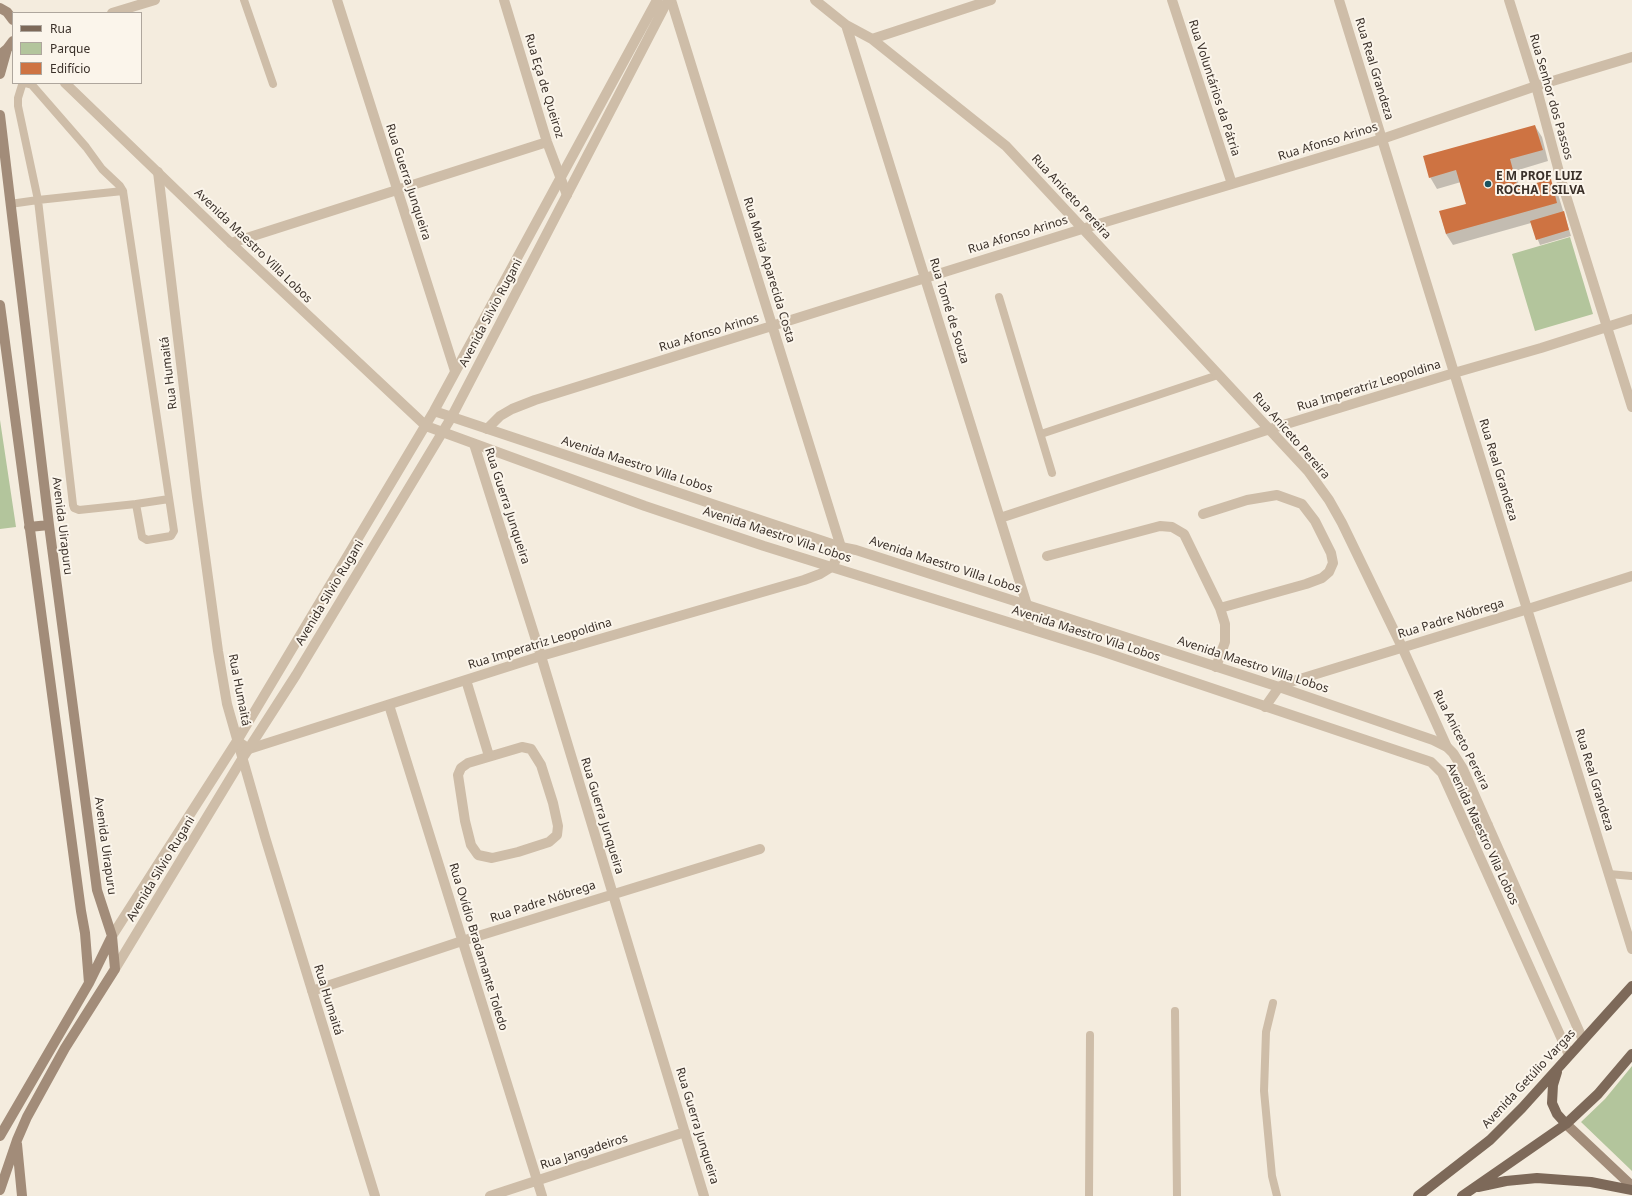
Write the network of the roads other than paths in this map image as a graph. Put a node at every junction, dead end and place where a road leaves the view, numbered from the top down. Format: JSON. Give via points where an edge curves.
{"nodes":[{"id":1,"x":155,"y":0,"type":"edge"},
{"id":2,"x":244,"y":0,"type":"edge"},
{"id":3,"x":337,"y":0,"type":"edge"},
{"id":4,"x":504,"y":0,"type":"edge"},
{"id":5,"x":657,"y":0,"type":"edge"},
{"id":6,"x":668,"y":0,"type":"edge"},
{"id":7,"x":671,"y":0,"type":"edge"},
{"id":8,"x":815,"y":0,"type":"edge"},
{"id":9,"x":991,"y":0,"type":"edge"},
{"id":10,"x":1172,"y":0,"type":"edge"},
{"id":11,"x":1339,"y":0,"type":"edge"},
{"id":12,"x":1509,"y":0,"type":"edge"},
{"id":13,"x":0,"y":8,"type":"edge"},
{"id":14,"x":115,"y":12,"type":"edge"},
{"id":15,"x":12,"y":19,"type":"edge"},
{"id":16,"x":846,"y":25,"type":"junction"},
{"id":17,"x":872,"y":40,"type":"junction"},
{"id":18,"x":7,"y":48,"type":"edge"},
{"id":19,"x":1632,"y":57,"type":"edge"},
{"id":20,"x":0,"y":74,"type":"edge"},
{"id":21,"x":24,"y":84,"type":"edge"},
{"id":22,"x":28,"y":84,"type":"edge"},
{"id":23,"x":66,"y":84,"type":"edge"},
{"id":24,"x":273,"y":84,"type":"dead end"},
{"id":25,"x":1536,"y":86,"type":"junction"},
{"id":26,"x":0,"y":115,"type":"edge"},
{"id":27,"x":1382,"y":139,"type":"junction"},
{"id":28,"x":547,"y":142,"type":"junction"},
{"id":29,"x":158,"y":172,"type":"junction"},
{"id":30,"x":560,"y":180,"type":"junction"},
{"id":31,"x":1232,"y":184,"type":"junction"},
{"id":32,"x":397,"y":190,"type":"junction"},
{"id":33,"x":123,"y":191,"type":"junction"},
{"id":34,"x":567,"y":195,"type":"junction"},
{"id":35,"x":38,"y":200,"type":"junction"},
{"id":36,"x":10,"y":204,"type":"junction"},
{"id":37,"x":1082,"y":229,"type":"junction"},
{"id":38,"x":231,"y":243,"type":"junction"},
{"id":39,"x":925,"y":278,"type":"junction"},
{"id":40,"x":999,"y":297,"type":"dead end"},
{"id":41,"x":0,"y":305,"type":"edge"},
{"id":42,"x":1632,"y":319,"type":"edge"},
{"id":43,"x":773,"y":326,"type":"junction"},
{"id":44,"x":1607,"y":328,"type":"junction"},
{"id":45,"x":455,"y":371,"type":"junction"},
{"id":46,"x":1454,"y":373,"type":"junction"},
{"id":47,"x":1218,"y":375,"type":"junction"},
{"id":48,"x":1632,"y":407,"type":"edge"},
{"id":49,"x":434,"y":411,"type":"junction"},
{"id":50,"x":451,"y":418,"type":"junction"},
{"id":51,"x":426,"y":426,"type":"junction"},
{"id":52,"x":487,"y":429,"type":"junction"},
{"id":53,"x":1270,"y":429,"type":"junction"},
{"id":54,"x":441,"y":433,"type":"junction"},
{"id":55,"x":1041,"y":434,"type":"junction"},
{"id":56,"x":474,"y":444,"type":"junction"},
{"id":57,"x":1052,"y":473,"type":"dead end"},
{"id":58,"x":169,"y":499,"type":"junction"},
{"id":59,"x":136,"y":504,"type":"junction"},
{"id":60,"x":1203,"y":514,"type":"dead end"},
{"id":61,"x":1000,"y":518,"type":"junction"},
{"id":62,"x":49,"y":525,"type":"junction"},
{"id":63,"x":29,"y":527,"type":"junction"},
{"id":64,"x":841,"y":547,"type":"junction"},
{"id":65,"x":1047,"y":556,"type":"dead end"},
{"id":66,"x":833,"y":566,"type":"junction"},
{"id":67,"x":1632,"y":576,"type":"edge"},
{"id":68,"x":1027,"y":605,"type":"junction"},
{"id":69,"x":1220,"y":608,"type":"junction"},
{"id":70,"x":1528,"y":609,"type":"junction"},
{"id":71,"x":1029,"y":628,"type":"junction"},
{"id":72,"x":1402,"y":648,"type":"junction"},
{"id":73,"x":540,"y":656,"type":"junction"},
{"id":74,"x":1216,"y":667,"type":"junction"},
{"id":75,"x":466,"y":680,"type":"junction"},
{"id":76,"x":1279,"y":687,"type":"junction"},
{"id":77,"x":390,"y":705,"type":"junction"},
{"id":78,"x":1265,"y":707,"type":"junction"},
{"id":79,"x":237,"y":742,"type":"junction"},
{"id":80,"x":1446,"y":746,"type":"junction"},
{"id":81,"x":249,"y":749,"type":"junction"},
{"id":82,"x":489,"y":756,"type":"junction"},
{"id":83,"x":242,"y":759,"type":"junction"},
{"id":84,"x":1488,"y":826,"type":"junction"},
{"id":85,"x":1469,"y":833,"type":"junction"},
{"id":86,"x":760,"y":849,"type":"dead end"},
{"id":87,"x":1609,"y":874,"type":"junction"},
{"id":88,"x":1632,"y":876,"type":"edge"},
{"id":89,"x":612,"y":894,"type":"junction"},
{"id":90,"x":112,"y":936,"type":"junction"},
{"id":91,"x":462,"y":941,"type":"junction"},
{"id":92,"x":1632,"y":949,"type":"edge"},
{"id":93,"x":115,"y":969,"type":"junction"},
{"id":94,"x":89,"y":983,"type":"junction"},
{"id":95,"x":1632,"y":986,"type":"edge"},
{"id":96,"x":312,"y":991,"type":"junction"},
{"id":97,"x":1273,"y":1003,"type":"dead end"},
{"id":98,"x":1175,"y":1011,"type":"dead end"},
{"id":99,"x":1090,"y":1034,"type":"dead end"},
{"id":100,"x":1583,"y":1040,"type":"junction"},
{"id":101,"x":1632,"y":1054,"type":"edge"},
{"id":102,"x":1569,"y":1055,"type":"junction"},
{"id":103,"x":1560,"y":1065,"type":"junction"},
{"id":104,"x":1566,"y":1124,"type":"junction"},
{"id":105,"x":685,"y":1132,"type":"junction"},
{"id":106,"x":0,"y":1136,"type":"edge"},
{"id":107,"x":17,"y":1140,"type":"junction"},
{"id":108,"x":537,"y":1180,"type":"junction"},
{"id":109,"x":1632,"y":1186,"type":"edge"},
{"id":110,"x":1472,"y":1189,"type":"junction"},
{"id":111,"x":0,"y":1190,"type":"edge"},
{"id":112,"x":1632,"y":1190,"type":"edge"},
{"id":113,"x":22,"y":1196,"type":"edge"},
{"id":114,"x":375,"y":1196,"type":"edge"},
{"id":115,"x":490,"y":1196,"type":"edge"},
{"id":116,"x":542,"y":1196,"type":"edge"},
{"id":117,"x":704,"y":1196,"type":"edge"},
{"id":118,"x":1088,"y":1196,"type":"edge"},
{"id":119,"x":1177,"y":1196,"type":"edge"},
{"id":120,"x":1277,"y":1196,"type":"edge"},
{"id":121,"x":1418,"y":1196,"type":"edge"},
{"id":122,"x":1462,"y":1196,"type":"edge"}],
"edges":[{"from":1,"to":14,"type":"street"},
{"from":2,"to":24,"type":"lane"},
{"from":3,"to":32,"type":"street","name":"Rua Guerra Junqueira"},
{"from":4,"to":28,"type":"street","name":"Rua Eça de Queiroz"},
{"from":5,"to":30,"type":"street","name":"Avenida Silvio Rugani"},
{"from":6,"to":34,"type":"street","name":"Avenida Silvio Rugani"},
{"from":7,"to":43,"type":"street","name":"Rua Maria Aparecida Costa"},
{"from":8,"to":16,"type":"street","name":"Rua Aniceto Pereira"},
{"from":9,"to":17,"type":"street"},
{"from":10,"to":31,"type":"street","name":"Rua Voluntários da Pátria"},
{"from":11,"to":27,"type":"street","name":"Rua Real Grandeza"},
{"from":12,"to":25,"type":"street","name":"Rua Senhor dos Passos"},
{"from":13,"to":15,"type":"main road"},
{"from":16,"to":17,"type":"street","name":"Rua Aniceto Pereira"},
{"from":16,"to":39,"type":"street","name":"Rua Tomé de Souza"},
{"from":17,"to":37,"type":"street","name":"Rua Aniceto Pereira","via":[[1006,146]]},
{"from":18,"to":20,"type":"main road"},
{"from":19,"to":25,"type":"street","name":"Rua Afonso Arinos"},
{"from":21,"to":35,"type":"lane","via":[[18,106]]},
{"from":22,"to":33,"type":"lane"},
{"from":23,"to":29,"type":"street","name":"Avenida Maestro Villa Lobos"},
{"from":25,"to":27,"type":"street","name":"Rua Afonso Arinos"},
{"from":25,"to":44,"type":"street","name":"Rua Senhor dos Passos","via":[[1562,183]]},
{"from":26,"to":36,"type":"main road","name":"Avenida Uirapuru"},
{"from":27,"to":31,"type":"street","name":"Rua Afonso Arinos"},
{"from":27,"to":46,"type":"street","name":"Rua Real Grandeza"},
{"from":28,"to":30,"type":"street","name":"Rua Eça de Queiroz"},
{"from":28,"to":32,"type":"street"},
{"from":29,"to":38,"type":"street","name":"Avenida Maestro Villa Lobos"},
{"from":29,"to":79,"type":"street","name":"Rua Humaitá","via":[[197,497],[227,704]]},
{"from":30,"to":34,"type":"street","name":"Rua Eça de Queiroz"},
{"from":30,"to":45,"type":"street","name":"Avenida Silvio Rugani"},
{"from":31,"to":37,"type":"street","name":"Rua Afonso Arinos"},
{"from":32,"to":38,"type":"street"},
{"from":32,"to":45,"type":"street","name":"Rua Guerra Junqueira"},
{"from":33,"to":35,"type":"lane"},
{"from":33,"to":58,"type":"lane"},
{"from":34,"to":50,"type":"street","name":"Avenida Silvio Rugani"},
{"from":35,"to":36,"type":"lane"},
{"from":35,"to":59,"type":"lane","via":[[73,506],[78,510]]},
{"from":36,"to":62,"type":"main road","name":"Avenida Uirapuru"},
{"from":37,"to":39,"type":"street","name":"Rua Afonso Arinos"},
{"from":37,"to":47,"type":"street","name":"Rua Aniceto Pereira"},
{"from":38,"to":51,"type":"street","name":"Avenida Maestro Villa Lobos"},
{"from":39,"to":43,"type":"street","name":"Rua Afonso Arinos"},
{"from":39,"to":61,"type":"street","name":"Rua Tomé de Souza"},
{"from":40,"to":55,"type":"lane"},
{"from":41,"to":63,"type":"main road"},
{"from":42,"to":44,"type":"street","name":"Rua Imperatriz Leopoldina"},
{"from":43,"to":52,"type":"street","name":"Rua Afonso Arinos","via":[[535,400],[500,416]]},
{"from":43,"to":64,"type":"street","name":"Rua Maria Aparecida Costa"},
{"from":44,"to":46,"type":"street","name":"Rua Imperatriz Leopoldina"},
{"from":44,"to":48,"type":"street","name":"Rua Senhor dos Passos"},
{"from":45,"to":49,"type":"street","name":"Avenida Silvio Rugani"},
{"from":46,"to":53,"type":"street","name":"Rua Imperatriz Leopoldina"},
{"from":46,"to":70,"type":"street","name":"Rua Real Grandeza"},
{"from":47,"to":53,"type":"street","name":"Rua Aniceto Pereira"},
{"from":47,"to":55,"type":"lane"},
{"from":49,"to":50,"type":"street","name":"Avenida Maestro Villa Lobos"},
{"from":49,"to":51,"type":"street","name":"Avenida Silvio Rugani"},
{"from":50,"to":52,"type":"street","name":"Avenida Maestro Villa Lobos"},
{"from":50,"to":54,"type":"street","name":"Avenida Silvio Rugani"},
{"from":51,"to":54,"type":"street","name":"Avenida Maestro Vila Lobos"},
{"from":51,"to":79,"type":"street","name":"Avenida Silvio Rugani"},
{"from":52,"to":64,"type":"street","name":"Avenida Maestro Villa Lobos"},
{"from":53,"to":61,"type":"street","name":"Rua Imperatriz Leopoldina"},
{"from":53,"to":72,"type":"street","name":"Rua Aniceto Pereira","via":[[1308,471],[1329,500]]},
{"from":54,"to":56,"type":"street","name":"Avenida Maestro Vila Lobos"},
{"from":54,"to":81,"type":"street","name":"Avenida Silvio Rugani"},
{"from":55,"to":57,"type":"lane"},
{"from":56,"to":66,"type":"street","name":"Avenida Maestro Vila Lobos","via":[[645,506]]},
{"from":56,"to":73,"type":"street","name":"Rua Guerra Junqueira"},
{"from":58,"to":59,"type":"lane"},
{"from":58,"to":59,"type":"lane","via":[[173,533],[171,536],[147,540],[142,537]]},
{"from":60,"to":69,"type":"street","via":[[1247,500],[1277,495],[1302,504],[1315,521],[1331,553],[1332,564],[1329,572],[1322,578]]},
{"from":61,"to":68,"type":"street","name":"Rua Tomé de Souza"},
{"from":62,"to":63,"type":"main road"},
{"from":62,"to":90,"type":"main road","name":"Avenida Uirapuru","via":[[97,890]]},
{"from":63,"to":94,"type":"main road","via":[[85,933]]},
{"from":64,"to":66,"type":"street"},
{"from":64,"to":68,"type":"street","name":"Avenida Maestro Villa Lobos","via":[[864,552]]},
{"from":65,"to":69,"type":"street","via":[[1160,526],[1172,527],[1184,534]]},
{"from":66,"to":71,"type":"street","name":"Avenida Maestro Vila Lobos"},
{"from":66,"to":73,"type":"street","name":"Rua Imperatriz Leopoldina","via":[[804,580]]},
{"from":67,"to":70,"type":"street","name":"Rua Padre Nóbrega"},
{"from":68,"to":71,"type":"street","name":"Rua Tomé de Souza"},
{"from":68,"to":74,"type":"street","name":"Avenida Maestro Villa Lobos"},
{"from":69,"to":74,"type":"street","via":[[1225,624],[1225,642]]},
{"from":70,"to":72,"type":"street","name":"Rua Padre Nóbrega"},
{"from":70,"to":87,"type":"street","name":"Rua Real Grandeza"},
{"from":71,"to":78,"type":"street","name":"Avenida Maestro Vila Lobos"},
{"from":72,"to":76,"type":"street","name":"Rua Padre Nóbrega"},
{"from":72,"to":80,"type":"street","name":"Rua Aniceto Pereira"},
{"from":73,"to":75,"type":"street","name":"Rua Imperatriz Leopoldina"},
{"from":73,"to":89,"type":"street","name":"Rua Guerra Junqueira"},
{"from":74,"to":76,"type":"street","name":"Avenida Maestro Villa Lobos"},
{"from":75,"to":77,"type":"street","name":"Rua Imperatriz Leopoldina"},
{"from":75,"to":82,"type":"street"},
{"from":76,"to":78,"type":"street"},
{"from":76,"to":80,"type":"street","name":"Avenida Maestro Villa Lobos"},
{"from":77,"to":81,"type":"street","name":"Rua Imperatriz Leopoldina"},
{"from":77,"to":91,"type":"street","name":"Rua Ovídio Bradamante Toledo"},
{"from":78,"to":85,"type":"street","name":"Avenida Maestro Vila Lobos","via":[[1431,762],[1442,773]]},
{"from":79,"to":81,"type":"street"},
{"from":79,"to":83,"type":"street","name":"Rua Humaitá"},
{"from":79,"to":90,"type":"street","name":"Avenida Silvio Rugani"},
{"from":80,"to":84,"type":"street","name":"Rua Aniceto Pereira","via":[[1463,769]]},
{"from":81,"to":83,"type":"street","name":"Avenida Silvio Rugani"},
{"from":82,"to":82,"type":"street","via":[[522,747],[531,749],[541,765],[558,826],[557,835],[548,842],[492,858],[478,855],[471,845],[458,775],[461,768],[468,763]]},
{"from":83,"to":93,"type":"street","name":"Avenida Silvio Rugani"},
{"from":83,"to":96,"type":"street","name":"Rua Humaitá"},
{"from":84,"to":85,"type":"street"},
{"from":84,"to":100,"type":"street","name":"Rua Aniceto Pereira"},
{"from":85,"to":102,"type":"street","name":"Avenida Maestro Vila Lobos"},
{"from":86,"to":89,"type":"street","name":"Rua Padre Nóbrega"},
{"from":87,"to":88,"type":"lane"},
{"from":87,"to":92,"type":"street","name":"Rua Real Grandeza"},
{"from":89,"to":91,"type":"street","name":"Rua Padre Nóbrega"},
{"from":89,"to":105,"type":"street","name":"Rua Guerra Junqueira"},
{"from":90,"to":93,"type":"main road","name":"Avenida Uirapuru"},
{"from":90,"to":94,"type":"main road","name":"Avenida Silvio Rugani"},
{"from":91,"to":96,"type":"street","name":"Rua Padre Nóbrega"},
{"from":91,"to":108,"type":"street","name":"Rua Ovídio Bradamante Toledo"},
{"from":93,"to":107,"type":"main road","name":"Avenida Silvio Rugani","via":[[66,1048]]},
{"from":94,"to":106,"type":"main road","name":"Avenida Silvio Rugani"},
{"from":95,"to":100,"type":"main road","name":"Avenida Getúlio Vargas"},
{"from":96,"to":114,"type":"street","name":"Rua Humaitá"},
{"from":97,"to":120,"type":"lane","via":[[1266,1032],[1264,1091],[1272,1176]]},
{"from":98,"to":119,"type":"lane"},
{"from":99,"to":118,"type":"lane"},
{"from":100,"to":102,"type":"main road","name":"Avenida Getúlio Vargas"},
{"from":101,"to":104,"type":"main road","via":[[1598,1094]]},
{"from":102,"to":103,"type":"main road","name":"Avenida Getúlio Vargas"},
{"from":103,"to":104,"type":"main road","via":[[1553,1084],[1552,1098],[1556,1114]]},
{"from":103,"to":121,"type":"main road","name":"Avenida Getúlio Vargas","via":[[1490,1140]]},
{"from":104,"to":109,"type":"main road"},
{"from":104,"to":110,"type":"main road"},
{"from":105,"to":108,"type":"street","name":"Rua Jangadeiros"},
{"from":105,"to":117,"type":"street","name":"Rua Guerra Junqueira"},
{"from":107,"to":111,"type":"main road","name":"Avenida Silvio Rugani"},
{"from":107,"to":113,"type":"main road"},
{"from":108,"to":115,"type":"street","name":"Rua Jangadeiros"},
{"from":108,"to":116,"type":"street","name":"Rua Ovídio Bradamante Toledo"},
{"from":110,"to":112,"type":"main road","via":[[1506,1181],[1537,1178],[1591,1182]]},
{"from":110,"to":122,"type":"main road"}]}
